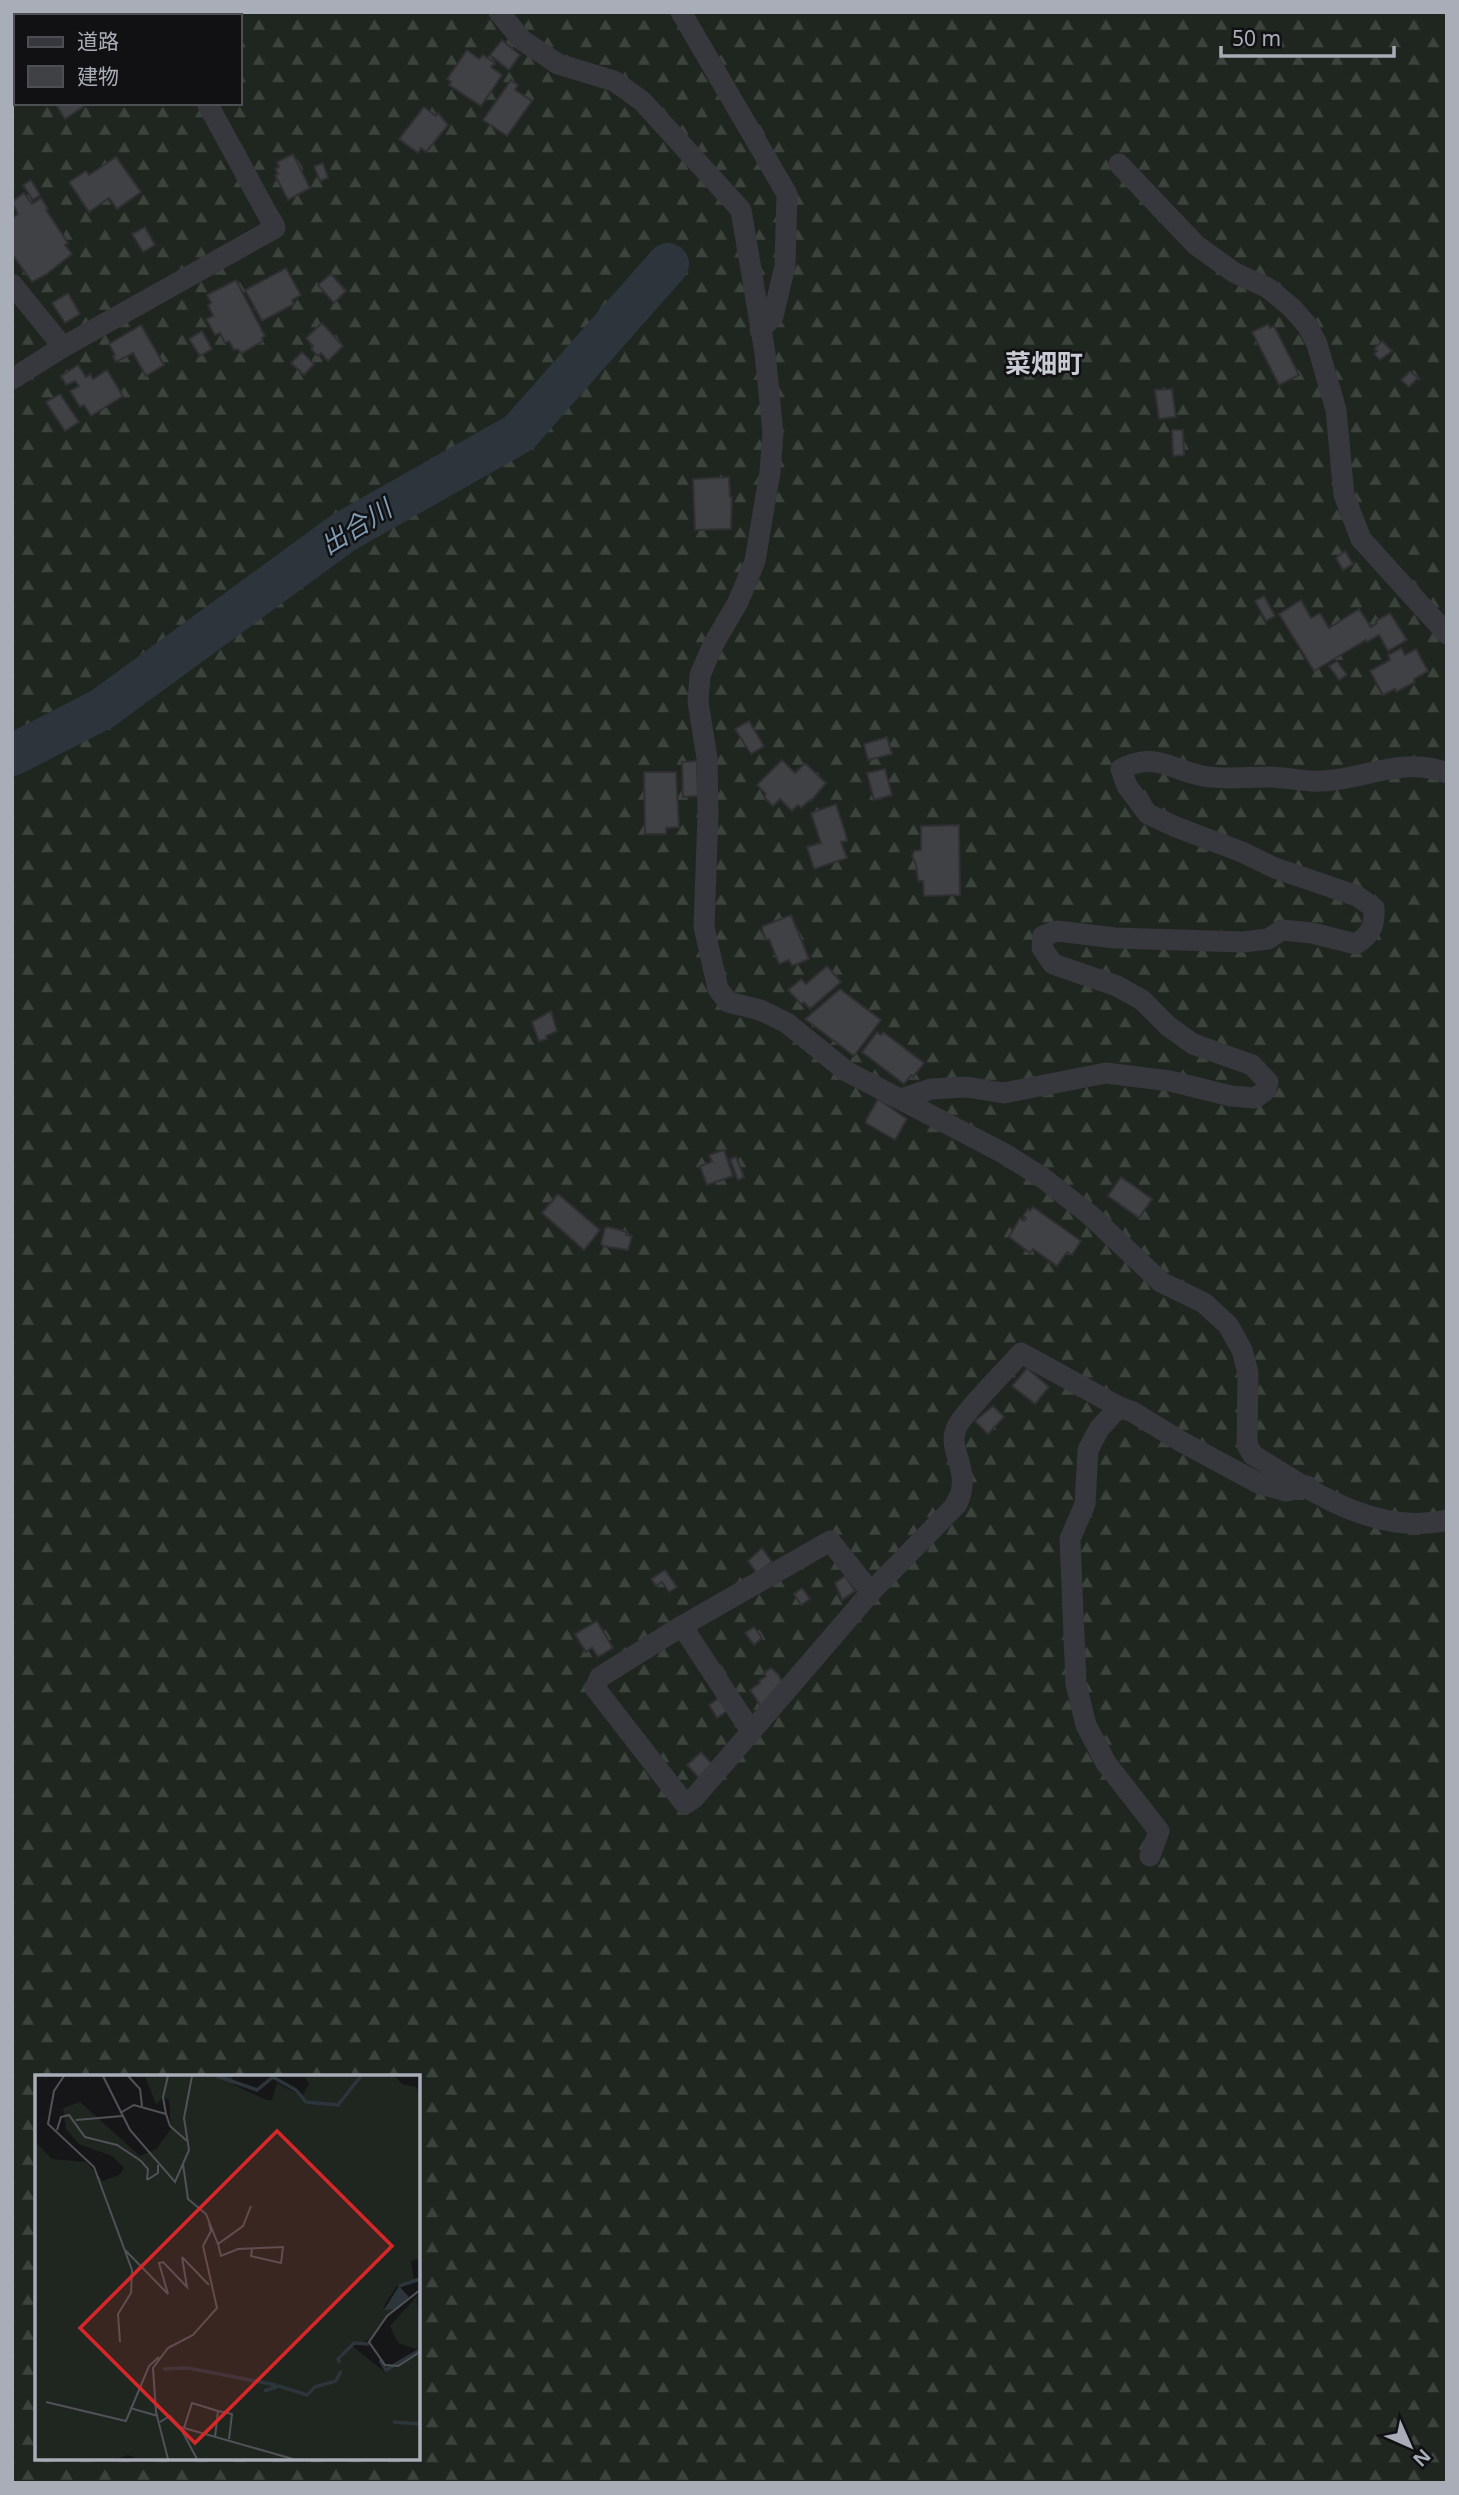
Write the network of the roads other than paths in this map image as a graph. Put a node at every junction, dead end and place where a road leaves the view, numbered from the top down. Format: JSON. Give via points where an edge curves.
{"nodes":[{"id":1,"x":499,"y":12,"type":"edge"},
{"id":2,"x":681,"y":12,"type":"edge"},
{"id":3,"x":208,"y":105,"type":"edge"},
{"id":4,"x":1119,"y":164,"type":"dead end"},
{"id":5,"x":12,"y":284,"type":"edge"},
{"id":6,"x":760,"y":330,"type":"junction"},
{"id":7,"x":63,"y":347,"type":"junction"},
{"id":8,"x":12,"y":379,"type":"edge"},
{"id":9,"x":1447,"y":634,"type":"edge"},
{"id":10,"x":1447,"y":772,"type":"edge"},
{"id":11,"x":901,"y":1099,"type":"junction"},
{"id":12,"x":1119,"y":1407,"type":"junction"},
{"id":13,"x":1307,"y":1486,"type":"junction"},
{"id":14,"x":1447,"y":1520,"type":"edge"},
{"id":15,"x":871,"y":1592,"type":"junction"},
{"id":16,"x":682,"y":1626,"type":"junction"},
{"id":17,"x":751,"y":1731,"type":"junction"},
{"id":18,"x":1150,"y":1856,"type":"dead end"}],
"edges":[{"from":1,"to":6,"type":"street","via":[[522,40],[558,64],[614,81],[642,101],[741,210]]},
{"from":2,"to":6,"type":"street","via":[[787,194],[785,266],[773,316]]},
{"from":3,"to":7,"type":"street","via":[[275,228]]},
{"from":4,"to":9,"type":"street","via":[[1196,245],[1235,273],[1268,288],[1307,325],[1336,410],[1344,495],[1361,539]]},
{"from":5,"to":7,"type":"street"},
{"from":6,"to":11,"type":"street","via":[[773,433],[755,561],[700,675],[698,702],[707,758],[706,940],[718,989],[728,1002],[787,1023],[846,1071]]},
{"from":7,"to":8,"type":"street"},
{"from":10,"to":11,"type":"street","via":[[1432,766],[1406,766],[1328,782],[1202,776],[1161,762],[1132,763],[1121,769],[1127,786],[1149,814],[1275,868],[1357,896],[1374,908],[1372,929],[1356,944],[1282,930],[1268,939],[1242,942],[1115,938],[1057,930],[1043,936],[1041,948],[1053,964],[1117,986],[1142,1000],[1194,1044],[1252,1065],[1268,1082],[1255,1098],[1106,1073],[1004,1093],[931,1088]]},
{"from":11,"to":13,"type":"street","via":[[1043,1178],[1161,1282],[1204,1303],[1228,1325],[1248,1373],[1247,1445],[1253,1455]]},
{"from":12,"to":13,"type":"street","via":[[1260,1485],[1286,1491]]},
{"from":12,"to":15,"type":"street","via":[[1021,1353],[956,1428],[955,1445],[964,1477],[957,1504]]},
{"from":12,"to":18,"type":"street","via":[[1088,1450],[1085,1504],[1070,1539],[1076,1684],[1086,1725],[1106,1763],[1159,1830]]},
{"from":13,"to":14,"type":"street","via":[[1353,1511],[1389,1522]]},
{"from":15,"to":16,"type":"street","via":[[830,1541]]},
{"from":15,"to":17,"type":"street"},
{"from":16,"to":17,"type":"street"},
{"from":16,"to":17,"type":"street","via":[[600,1677],[595,1688],[685,1804]]}]}
